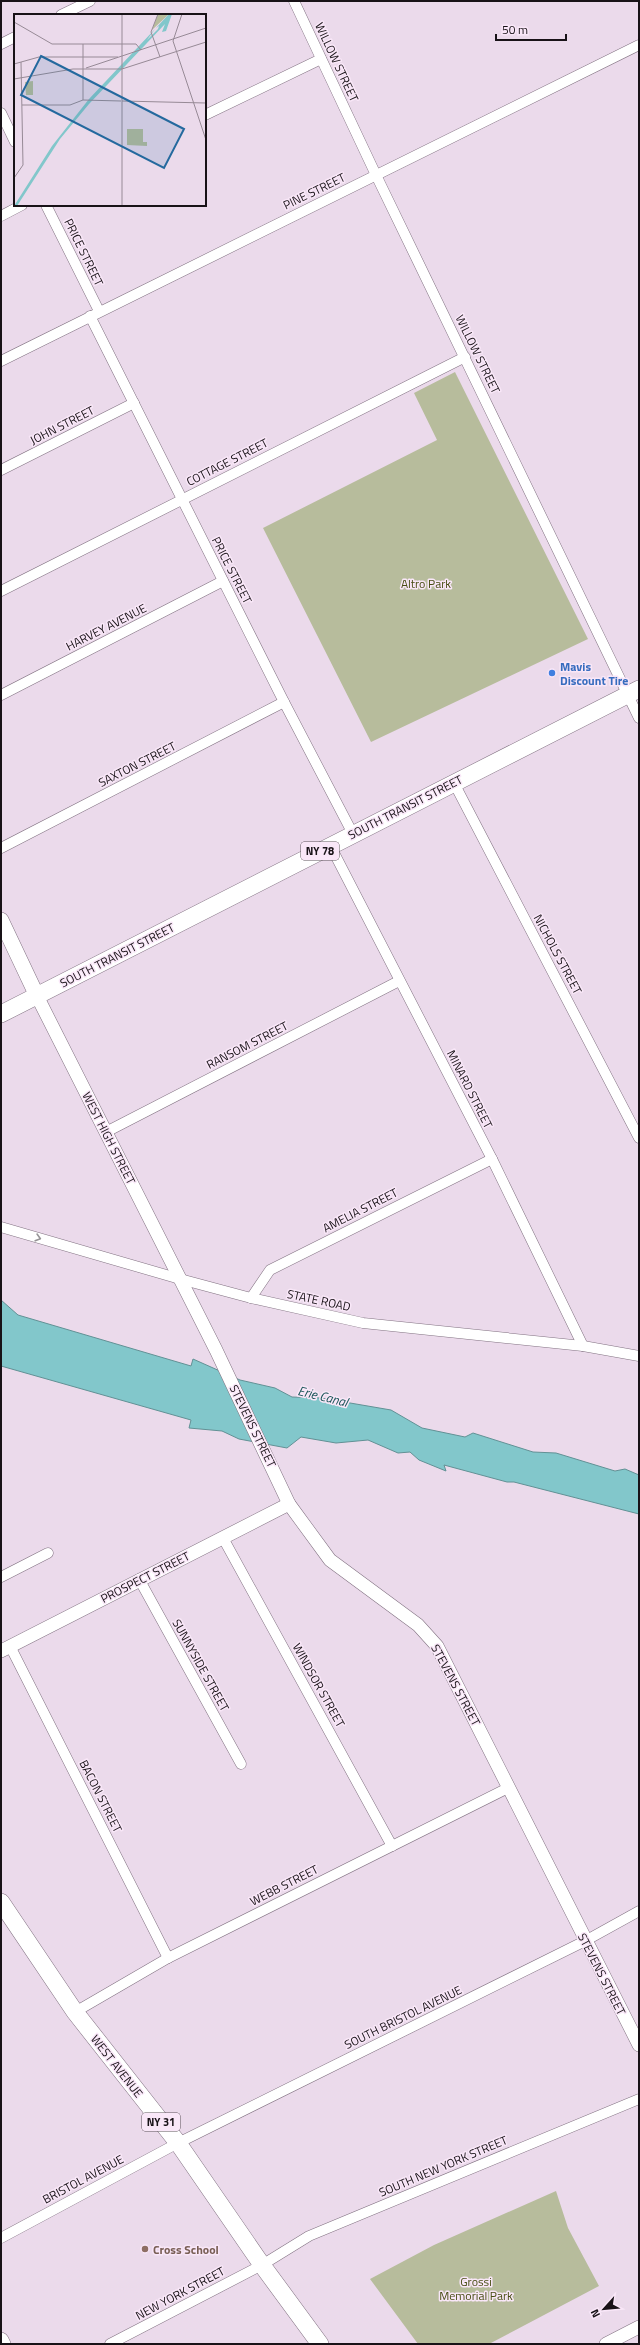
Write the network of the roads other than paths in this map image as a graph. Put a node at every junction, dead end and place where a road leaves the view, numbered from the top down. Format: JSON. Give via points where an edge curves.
{"nodes":[{"id":1,"x":90,"y":1,"type":"edge"},
{"id":2,"x":294,"y":1,"type":"edge"},
{"id":3,"x":72,"y":9,"type":"edge"},
{"id":4,"x":63,"y":14,"type":"edge"},
{"id":5,"x":14,"y":38,"type":"edge"},
{"id":6,"x":1,"y":44,"type":"edge"},
{"id":7,"x":639,"y":45,"type":"edge"},
{"id":8,"x":321,"y":60,"type":"junction"},
{"id":9,"x":1,"y":113,"type":"edge"},
{"id":10,"x":206,"y":115,"type":"edge"},
{"id":11,"x":14,"y":140,"type":"edge"},
{"id":12,"x":376,"y":175,"type":"junction"},
{"id":13,"x":20,"y":206,"type":"edge"},
{"id":14,"x":46,"y":206,"type":"edge"},
{"id":15,"x":1,"y":216,"type":"edge"},
{"id":16,"x":94,"y":314,"type":"junction"},
{"id":17,"x":465,"y":357,"type":"junction"},
{"id":18,"x":1,"y":361,"type":"edge"},
{"id":19,"x":134,"y":403,"type":"junction"},
{"id":20,"x":1,"y":470,"type":"edge"},
{"id":21,"x":182,"y":500,"type":"junction"},
{"id":22,"x":223,"y":581,"type":"junction"},
{"id":23,"x":1,"y":591,"type":"edge"},
{"id":24,"x":633,"y":692,"type":"edge"},
{"id":25,"x":1,"y":695,"type":"edge"},
{"id":26,"x":284,"y":702,"type":"junction"},
{"id":27,"x":639,"y":718,"type":"edge"},
{"id":28,"x":454,"y":783,"type":"junction"},
{"id":29,"x":353,"y":834,"type":"junction"},
{"id":30,"x":330,"y":845,"type":"junction"},
{"id":31,"x":1,"y":848,"type":"edge"},
{"id":32,"x":1,"y":920,"type":"edge"},
{"id":33,"x":399,"y":981,"type":"junction"},
{"id":34,"x":37,"y":996,"type":"junction"},
{"id":35,"x":1,"y":1014,"type":"edge"},
{"id":36,"x":106,"y":1132,"type":"junction"},
{"id":37,"x":639,"y":1138,"type":"edge"},
{"id":38,"x":492,"y":1159,"type":"junction"},
{"id":39,"x":1,"y":1227,"type":"edge"},
{"id":40,"x":180,"y":1279,"type":"junction"},
{"id":41,"x":251,"y":1298,"type":"junction"},
{"id":42,"x":583,"y":1346,"type":"junction"},
{"id":43,"x":639,"y":1356,"type":"edge"},
{"id":44,"x":289,"y":1504,"type":"junction"},
{"id":45,"x":223,"y":1538,"type":"junction"},
{"id":46,"x":48,"y":1553,"type":"dead end"},
{"id":47,"x":1,"y":1577,"type":"edge"},
{"id":48,"x":139,"y":1579,"type":"junction"},
{"id":49,"x":6,"y":1648,"type":"edge"},
{"id":50,"x":241,"y":1764,"type":"dead end"},
{"id":51,"x":508,"y":1788,"type":"junction"},
{"id":52,"x":392,"y":1846,"type":"junction"},
{"id":53,"x":1,"y":1902,"type":"edge"},
{"id":54,"x":639,"y":1911,"type":"edge"},
{"id":55,"x":585,"y":1940,"type":"junction"},
{"id":56,"x":168,"y":1958,"type":"junction"},
{"id":57,"x":75,"y":2012,"type":"junction"},
{"id":58,"x":639,"y":2045,"type":"edge"},
{"id":59,"x":639,"y":2099,"type":"edge"},
{"id":60,"x":178,"y":2143,"type":"junction"},
{"id":61,"x":1,"y":2238,"type":"edge"},
{"id":62,"x":262,"y":2265,"type":"junction"},
{"id":63,"x":639,"y":2327,"type":"edge"},
{"id":64,"x":1,"y":2340,"type":"edge"},
{"id":65,"x":3,"y":2344,"type":"edge"},
{"id":66,"x":110,"y":2344,"type":"edge"},
{"id":67,"x":320,"y":2344,"type":"edge"},
{"id":68,"x":606,"y":2344,"type":"edge"}],
"edges":[{"from":1,"to":3,"type":"street"},
{"from":2,"to":8,"type":"street","name":"WILLOW STREET"},
{"from":3,"to":4,"type":"street"},
{"from":5,"to":6,"type":"street"},
{"from":7,"to":12,"type":"street","name":"PINE STREET"},
{"from":8,"to":10,"type":"street"},
{"from":8,"to":12,"type":"street","name":"WILLOW STREET"},
{"from":9,"to":11,"type":"street"},
{"from":12,"to":16,"type":"street","name":"PINE STREET"},
{"from":12,"to":17,"type":"street","name":"WILLOW STREET"},
{"from":13,"to":15,"type":"street"},
{"from":14,"to":16,"type":"street","name":"PRICE STREET"},
{"from":16,"to":18,"type":"street","name":"PINE STREET"},
{"from":16,"to":19,"type":"street","name":"PRICE STREET"},
{"from":17,"to":21,"type":"street","name":"COTTAGE STREET"},
{"from":17,"to":24,"type":"street","name":"WILLOW STREET"},
{"from":19,"to":20,"type":"street","name":"JOHN STREET"},
{"from":19,"to":21,"type":"street","name":"PRICE STREET"},
{"from":21,"to":22,"type":"street","name":"PRICE STREET"},
{"from":21,"to":23,"type":"street","name":"COTTAGE STREET"},
{"from":22,"to":25,"type":"street","name":"HARVEY AVENUE"},
{"from":22,"to":26,"type":"street","name":"PRICE STREET"},
{"from":24,"to":27,"type":"street","name":"WILLOW STREET"},
{"from":24,"to":28,"type":"highway","name":"SOUTH TRANSIT STREET","number":"NY 78"},
{"from":26,"to":29,"type":"street","name":"PRICE STREET"},
{"from":26,"to":31,"type":"street","name":"SAXTON STREET"},
{"from":28,"to":29,"type":"highway","name":"SOUTH TRANSIT STREET","number":"NY 78"},
{"from":28,"to":37,"type":"street","name":"NICHOLS STREET"},
{"from":29,"to":30,"type":"highway","name":"SOUTH TRANSIT STREET","number":"NY 78"},
{"from":30,"to":33,"type":"street","name":"MINARD STREET"},
{"from":30,"to":34,"type":"highway","name":"SOUTH TRANSIT STREET","number":"NY 78"},
{"from":32,"to":34,"type":"main road"},
{"from":33,"to":36,"type":"street","name":"RANSOM STREET"},
{"from":33,"to":38,"type":"street","name":"MINARD STREET"},
{"from":34,"to":35,"type":"highway","name":"SOUTH TRANSIT STREET","number":"NY 78"},
{"from":34,"to":36,"type":"street","name":"WEST HIGH STREET"},
{"from":36,"to":40,"type":"street","name":"WEST HIGH STREET"},
{"from":38,"to":41,"type":"street","name":"AMELIA STREET","via":[[270,1270]]},
{"from":38,"to":42,"type":"street","name":"MINARD STREET"},
{"from":39,"to":40,"type":"street","name":"STATE ROAD","one_way":true},
{"from":40,"to":41,"type":"street","name":"STATE ROAD"},
{"from":40,"to":44,"type":"street","name":"STEVENS STREET","via":[[275,1470]]},
{"from":41,"to":42,"type":"street","name":"STATE ROAD","via":[[363,1323]]},
{"from":42,"to":43,"type":"street","name":"STATE ROAD"},
{"from":44,"to":45,"type":"street","name":"PROSPECT STREET"},
{"from":44,"to":51,"type":"street","name":"STEVENS STREET","via":[[330,1560],[418,1625],[437,1646]]},
{"from":45,"to":48,"type":"street","name":"PROSPECT STREET"},
{"from":45,"to":52,"type":"street","name":"WINDSOR STREET"},
{"from":46,"to":47,"type":"street"},
{"from":48,"to":49,"type":"street","name":"PROSPECT STREET"},
{"from":48,"to":50,"type":"street","name":"SUNNYSIDE STREET"},
{"from":49,"to":56,"type":"street","name":"BACON STREET"},
{"from":51,"to":52,"type":"street","name":"WEBB STREET"},
{"from":51,"to":55,"type":"street","name":"STEVENS STREET"},
{"from":52,"to":56,"type":"street","name":"WEBB STREET"},
{"from":53,"to":57,"type":"highway","name":"WEST AVENUE","number":"NY 31"},
{"from":54,"to":55,"type":"street","name":"SOUTH BRISTOL AVENUE"},
{"from":55,"to":58,"type":"street","name":"STEVENS STREET"},
{"from":55,"to":60,"type":"street","name":"SOUTH BRISTOL AVENUE"},
{"from":56,"to":57,"type":"street","name":"WEBB STREET"},
{"from":57,"to":60,"type":"highway","name":"WEST AVENUE","number":"NY 31"},
{"from":59,"to":62,"type":"street","name":"SOUTH NEW YORK STREET","via":[[309,2236]]},
{"from":60,"to":61,"type":"street","name":"BRISTOL AVENUE"},
{"from":60,"to":62,"type":"highway","name":"WEST AVENUE","number":"NY 31"},
{"from":62,"to":66,"type":"street","name":"NEW YORK STREET"},
{"from":62,"to":67,"type":"highway","name":"WEST AVENUE","number":"NY 31"},
{"from":63,"to":68,"type":"street"},
{"from":64,"to":65,"type":"main road"}]}
